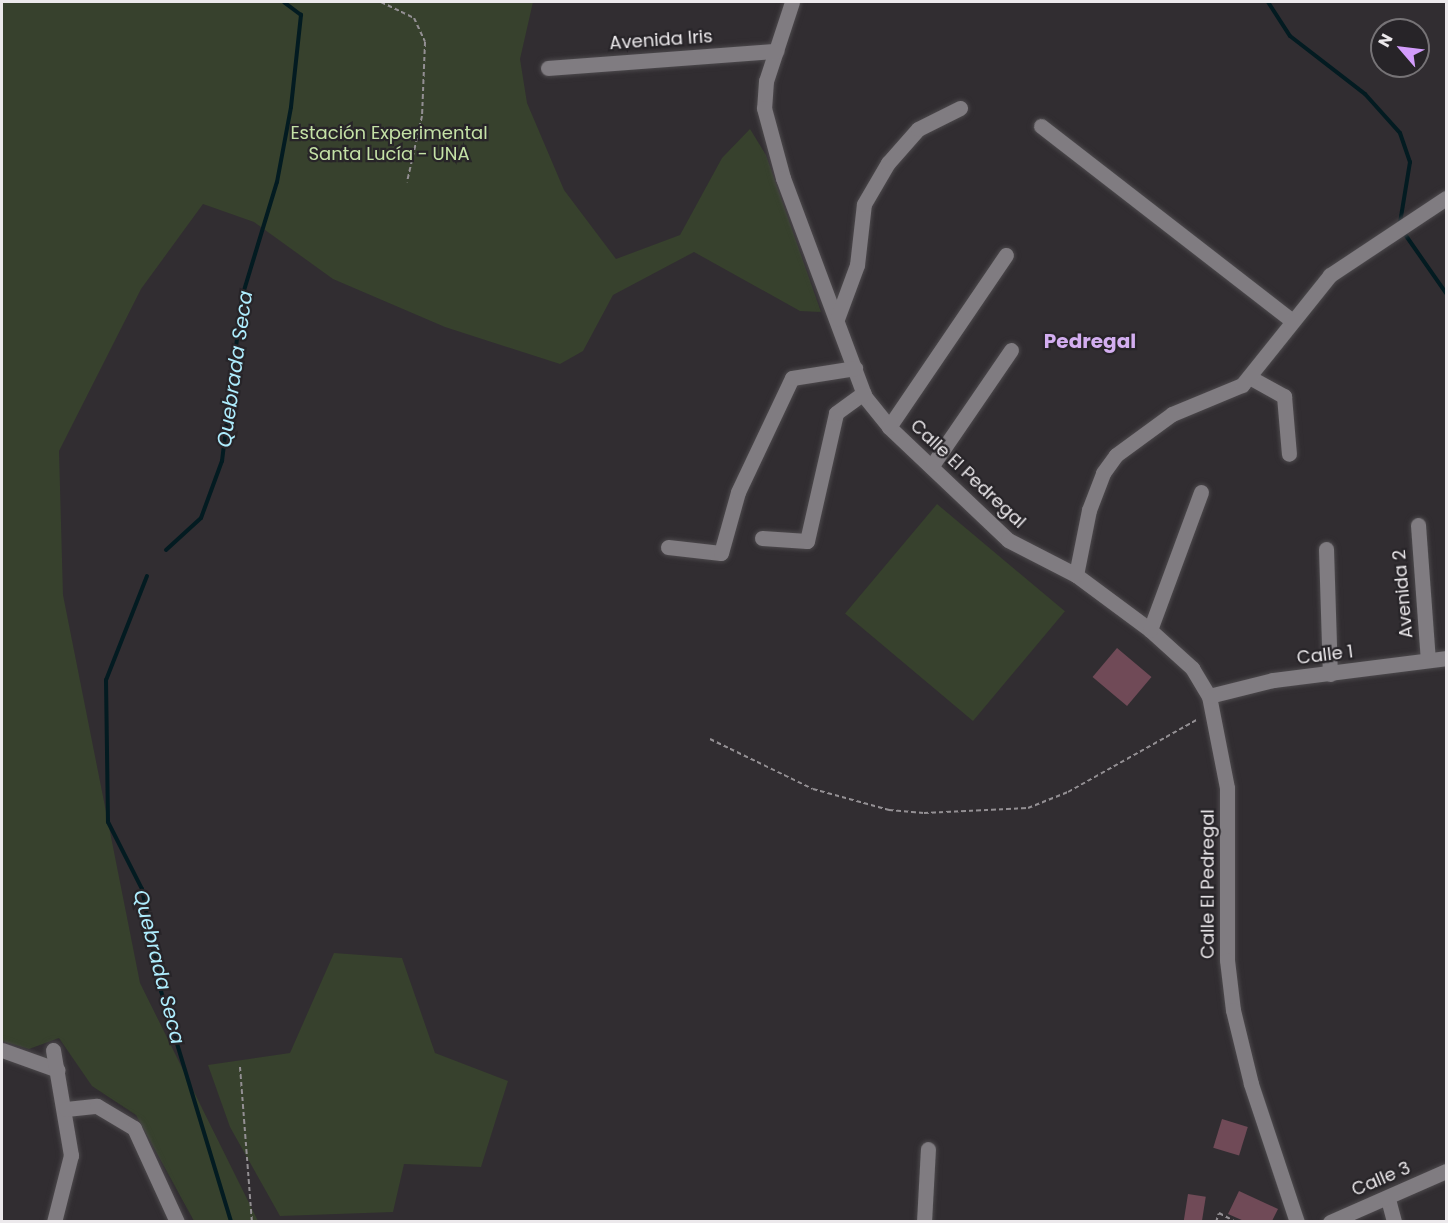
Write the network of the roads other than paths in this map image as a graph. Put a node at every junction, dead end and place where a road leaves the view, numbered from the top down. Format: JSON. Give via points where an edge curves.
{"nodes":[{"id":1,"x":792,"y":2,"type":"edge"},
{"id":2,"x":776,"y":51,"type":"junction"},
{"id":3,"x":548,"y":68,"type":"dead end"},
{"id":4,"x":960,"y":108,"type":"dead end"},
{"id":5,"x":1041,"y":126,"type":"dead end"},
{"id":6,"x":1446,"y":198,"type":"edge"},
{"id":7,"x":1006,"y":255,"type":"dead end"},
{"id":8,"x":837,"y":319,"type":"junction"},
{"id":9,"x":1290,"y":319,"type":"junction"},
{"id":10,"x":1011,"y":350,"type":"dead end"},
{"id":11,"x":855,"y":368,"type":"junction"},
{"id":12,"x":1251,"y":378,"type":"junction"},
{"id":13,"x":864,"y":393,"type":"junction"},
{"id":14,"x":889,"y":427,"type":"junction"},
{"id":15,"x":1289,"y":454,"type":"dead end"},
{"id":16,"x":933,"y":464,"type":"junction"},
{"id":17,"x":1201,"y":492,"type":"dead end"},
{"id":18,"x":1418,"y":525,"type":"dead end"},
{"id":19,"x":762,"y":538,"type":"dead end"},
{"id":20,"x":668,"y":547,"type":"dead end"},
{"id":21,"x":1326,"y":549,"type":"dead end"},
{"id":22,"x":1076,"y":574,"type":"junction"},
{"id":23,"x":1150,"y":630,"type":"junction"},
{"id":24,"x":1446,"y":658,"type":"edge"},
{"id":25,"x":1428,"y":660,"type":"junction"},
{"id":26,"x":1330,"y":674,"type":"junction"},
{"id":27,"x":1209,"y":696,"type":"junction"},
{"id":28,"x":2,"y":1050,"type":"edge"},
{"id":29,"x":53,"y":1050,"type":"dead end"},
{"id":30,"x":58,"y":1070,"type":"junction"},
{"id":31,"x":66,"y":1109,"type":"junction"},
{"id":32,"x":928,"y":1149,"type":"dead end"},
{"id":33,"x":1446,"y":1171,"type":"edge"},
{"id":34,"x":1388,"y":1199,"type":"junction"},
{"id":35,"x":54,"y":1221,"type":"edge"},
{"id":36,"x":177,"y":1221,"type":"edge"},
{"id":37,"x":924,"y":1221,"type":"edge"},
{"id":38,"x":1297,"y":1221,"type":"edge"},
{"id":39,"x":1330,"y":1221,"type":"edge"},
{"id":40,"x":1394,"y":1221,"type":"edge"}],
"edges":[{"from":1,"to":2,"type":"street","name":"Calle El Pedregal"},
{"from":2,"to":3,"type":"street","name":"Avenida Iris"},
{"from":2,"to":8,"type":"street","name":"Calle El Pedregal","via":[[764,108],[783,178]]},
{"from":4,"to":8,"type":"street","via":[[918,129],[864,204],[856,265]]},
{"from":5,"to":9,"type":"street"},
{"from":6,"to":9,"type":"street","via":[[1330,275]]},
{"from":7,"to":14,"type":"street"},
{"from":8,"to":11,"type":"street","name":"Calle El Pedregal"},
{"from":9,"to":12,"type":"street"},
{"from":10,"to":16,"type":"street"},
{"from":11,"to":13,"type":"street","name":"Calle El Pedregal"},
{"from":11,"to":20,"type":"street","via":[[792,378],[738,492],[721,554]]},
{"from":12,"to":15,"type":"street","via":[[1284,396]]},
{"from":12,"to":22,"type":"street","via":[[1172,414],[1116,455],[1102,473],[1089,510]]},
{"from":13,"to":14,"type":"street","name":"Calle El Pedregal"},
{"from":13,"to":19,"type":"street","via":[[836,413],[807,541]]},
{"from":14,"to":16,"type":"street","name":"Calle El Pedregal"},
{"from":16,"to":22,"type":"street","name":"Calle El Pedregal","via":[[1008,540]]},
{"from":17,"to":23,"type":"street"},
{"from":18,"to":25,"type":"street","name":"Avenida 2"},
{"from":21,"to":26,"type":"street"},
{"from":22,"to":23,"type":"street","name":"Calle El Pedregal"},
{"from":23,"to":27,"type":"street","name":"Calle El Pedregal","via":[[1192,668]]},
{"from":24,"to":25,"type":"street","name":"Calle 1"},
{"from":25,"to":26,"type":"street","name":"Calle 1"},
{"from":26,"to":27,"type":"street","name":"Calle 1"},
{"from":27,"to":38,"type":"street","name":"Calle El Pedregal","via":[[1227,788],[1227,960],[1233,1010],[1251,1084]]},
{"from":28,"to":30,"type":"street"},
{"from":29,"to":30,"type":"street"},
{"from":30,"to":31,"type":"street"},
{"from":31,"to":35,"type":"street","via":[[71,1155]]},
{"from":31,"to":36,"type":"street","via":[[97,1106],[134,1128]]},
{"from":32,"to":37,"type":"street"},
{"from":33,"to":34,"type":"street","name":"Calle 3"},
{"from":34,"to":39,"type":"street","name":"Calle 3"},
{"from":34,"to":40,"type":"street"}]}
